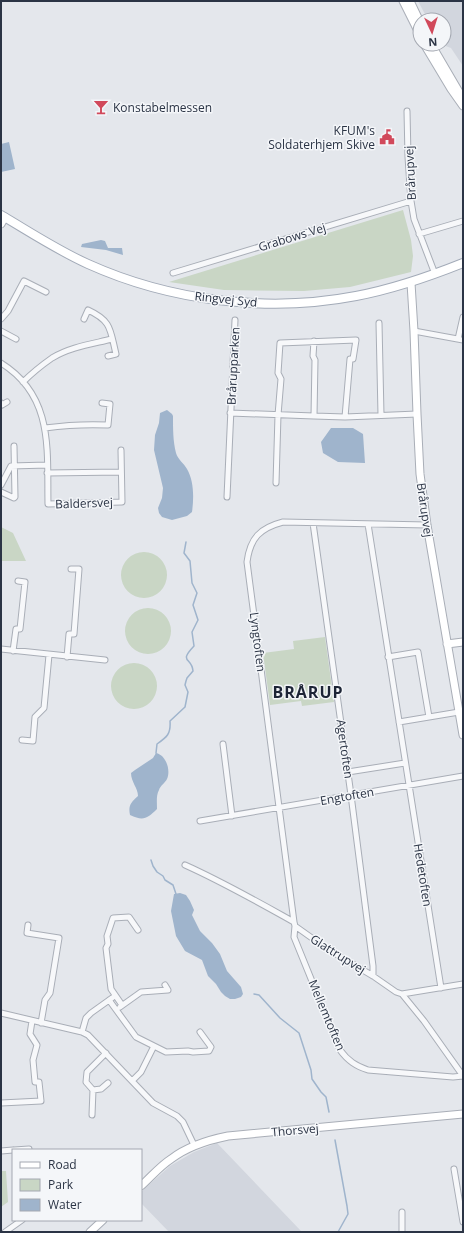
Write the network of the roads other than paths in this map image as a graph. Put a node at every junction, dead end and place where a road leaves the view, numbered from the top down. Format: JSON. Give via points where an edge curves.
{"nodes":[{"id":1,"x":403,"y":1,"type":"edge"},
{"id":2,"x":410,"y":1,"type":"edge"},
{"id":3,"x":415,"y":12,"type":"edge"},
{"id":4,"x":412,"y":19,"type":"edge"},
{"id":5,"x":429,"y":52,"type":"edge"},
{"id":6,"x":436,"y":52,"type":"edge"},
{"id":7,"x":463,"y":99,"type":"edge"},
{"id":8,"x":463,"y":106,"type":"edge"},
{"id":9,"x":407,"y":111,"type":"dead end"},
{"id":10,"x":410,"y":201,"type":"junction"},
{"id":11,"x":2,"y":219,"type":"edge"},
{"id":12,"x":463,"y":221,"type":"edge"},
{"id":13,"x":420,"y":234,"type":"junction"},
{"id":14,"x":463,"y":263,"type":"edge"},
{"id":15,"x":173,"y":273,"type":"dead end"},
{"id":16,"x":435,"y":274,"type":"junction"},
{"id":17,"x":410,"y":283,"type":"junction"},
{"id":18,"x":46,"y":292,"type":"dead end"},
{"id":19,"x":463,"y":317,"type":"edge"},
{"id":20,"x":1,"y":319,"type":"edge"},
{"id":21,"x":84,"y":319,"type":"dead end"},
{"id":22,"x":235,"y":320,"type":"dead end"},
{"id":23,"x":379,"y":323,"type":"dead end"},
{"id":24,"x":1,"y":331,"type":"edge"},
{"id":25,"x":414,"y":331,"type":"junction"},
{"id":26,"x":16,"y":339,"type":"dead end"},
{"id":27,"x":112,"y":339,"type":"junction"},
{"id":28,"x":461,"y":340,"type":"edge"},
{"id":29,"x":314,"y":341,"type":"junction"},
{"id":30,"x":108,"y":356,"type":"dead end"},
{"id":31,"x":1,"y":363,"type":"edge"},
{"id":32,"x":23,"y":382,"type":"junction"},
{"id":33,"x":102,"y":403,"type":"dead end"},
{"id":34,"x":230,"y":413,"type":"junction"},
{"id":35,"x":417,"y":414,"type":"junction"},
{"id":36,"x":278,"y":415,"type":"junction"},
{"id":37,"x":381,"y":415,"type":"junction"},
{"id":38,"x":314,"y":416,"type":"junction"},
{"id":39,"x":345,"y":416,"type":"junction"},
{"id":40,"x":45,"y":428,"type":"junction"},
{"id":41,"x":14,"y":446,"type":"dead end"},
{"id":42,"x":121,"y":450,"type":"dead end"},
{"id":43,"x":47,"y":465,"type":"junction"},
{"id":44,"x":14,"y":466,"type":"junction"},
{"id":45,"x":121,"y":472,"type":"junction"},
{"id":46,"x":47,"y":473,"type":"junction"},
{"id":47,"x":276,"y":483,"type":"dead end"},
{"id":48,"x":1,"y":486,"type":"edge"},
{"id":49,"x":1,"y":492,"type":"edge"},
{"id":50,"x":227,"y":497,"type":"dead end"},
{"id":51,"x":312,"y":523,"type":"junction"},
{"id":52,"x":368,"y":524,"type":"junction"},
{"id":53,"x":427,"y":525,"type":"junction"},
{"id":54,"x":71,"y":569,"type":"dead end"},
{"id":55,"x":18,"y":581,"type":"dead end"},
{"id":56,"x":463,"y":642,"type":"edge"},
{"id":57,"x":447,"y":644,"type":"junction"},
{"id":58,"x":1,"y":649,"type":"edge"},
{"id":59,"x":13,"y":651,"type":"junction"},
{"id":60,"x":49,"y":655,"type":"junction"},
{"id":61,"x":67,"y":657,"type":"junction"},
{"id":62,"x":388,"y":657,"type":"junction"},
{"id":63,"x":105,"y":660,"type":"dead end"},
{"id":64,"x":459,"y":712,"type":"junction"},
{"id":65,"x":429,"y":717,"type":"junction"},
{"id":66,"x":399,"y":722,"type":"junction"},
{"id":67,"x":463,"y":735,"type":"edge"},
{"id":68,"x":22,"y":740,"type":"dead end"},
{"id":69,"x":223,"y":744,"type":"dead end"},
{"id":70,"x":405,"y":763,"type":"junction"},
{"id":71,"x":348,"y":772,"type":"junction"},
{"id":72,"x":463,"y":776,"type":"edge"},
{"id":73,"x":408,"y":786,"type":"junction"},
{"id":74,"x":351,"y":795,"type":"junction"},
{"id":75,"x":279,"y":808,"type":"junction"},
{"id":76,"x":232,"y":816,"type":"junction"},
{"id":77,"x":200,"y":821,"type":"dead end"},
{"id":78,"x":185,"y":865,"type":"dead end"},
{"id":79,"x":294,"y":924,"type":"junction"},
{"id":80,"x":28,"y":925,"type":"dead end"},
{"id":81,"x":138,"y":930,"type":"dead end"},
{"id":82,"x":373,"y":976,"type":"junction"},
{"id":83,"x":463,"y":984,"type":"edge"},
{"id":84,"x":165,"y":985,"type":"dead end"},
{"id":85,"x":441,"y":988,"type":"junction"},
{"id":86,"x":402,"y":994,"type":"junction"},
{"id":87,"x":116,"y":996,"type":"junction"},
{"id":88,"x":109,"y":1000,"type":"junction"},
{"id":89,"x":122,"y":1006,"type":"junction"},
{"id":90,"x":116,"y":1010,"type":"junction"},
{"id":91,"x":1,"y":1013,"type":"edge"},
{"id":92,"x":32,"y":1020,"type":"junction"},
{"id":93,"x":41,"y":1023,"type":"junction"},
{"id":94,"x":82,"y":1032,"type":"junction"},
{"id":95,"x":200,"y":1032,"type":"dead end"},
{"id":96,"x":154,"y":1046,"type":"junction"},
{"id":97,"x":106,"y":1053,"type":"junction"},
{"id":98,"x":463,"y":1076,"type":"edge"},
{"id":99,"x":132,"y":1081,"type":"junction"},
{"id":100,"x":108,"y":1083,"type":"dead end"},
{"id":101,"x":93,"y":1090,"type":"junction"},
{"id":102,"x":1,"y":1103,"type":"edge"},
{"id":103,"x":463,"y":1114,"type":"edge"},
{"id":104,"x":92,"y":1115,"type":"dead end"},
{"id":105,"x":194,"y":1145,"type":"junction"},
{"id":106,"x":12,"y":1150,"type":"edge"},
{"id":107,"x":1,"y":1151,"type":"edge"},
{"id":108,"x":454,"y":1169,"type":"dead end"},
{"id":109,"x":142,"y":1185,"type":"edge"},
{"id":110,"x":402,"y":1212,"type":"dead end"},
{"id":111,"x":21,"y":1221,"type":"edge"},
{"id":112,"x":102,"y":1221,"type":"edge"},
{"id":113,"x":463,"y":1222,"type":"edge"},
{"id":114,"x":5,"y":1232,"type":"edge"},
{"id":115,"x":90,"y":1232,"type":"edge"},
{"id":116,"x":402,"y":1232,"type":"edge"}],
"edges":[{"from":1,"to":4,"type":"street"},
{"from":2,"to":3,"type":"street"},
{"from":5,"to":8,"type":"street"},
{"from":6,"to":7,"type":"street"},
{"from":9,"to":10,"type":"street","name":"Brårupvej"},
{"from":10,"to":13,"type":"street","name":"Brårupvej"},
{"from":10,"to":15,"type":"street","name":"Grabows Vej"},
{"from":11,"to":17,"type":"main road","name":"Ringvej Syd","via":[[89,265],[143,284],[199,297],[244,302],[302,302],[355,296]]},
{"from":12,"to":13,"type":"street"},
{"from":13,"to":16,"type":"street","name":"Brårupvej"},
{"from":14,"to":16,"type":"main road","name":"Ringvej Syd"},
{"from":16,"to":17,"type":"main road","name":"Ringvej Syd"},
{"from":17,"to":25,"type":"street","name":"Brårupvej"},
{"from":18,"to":20,"type":"street","via":[[24,281]]},
{"from":19,"to":28,"type":"street"},
{"from":21,"to":27,"type":"street","via":[[88,310],[99,315],[108,325]]},
{"from":22,"to":34,"type":"street","name":"Brårupparken"},
{"from":23,"to":37,"type":"street"},
{"from":24,"to":26,"type":"street"},
{"from":25,"to":28,"type":"street"},
{"from":25,"to":35,"type":"street","name":"Brårupvej"},
{"from":27,"to":30,"type":"street","via":[[116,354]]},
{"from":27,"to":32,"type":"street","via":[[59,355]]},
{"from":29,"to":36,"type":"street","via":[[280,343]]},
{"from":29,"to":38,"type":"street"},
{"from":29,"to":39,"type":"street","via":[[356,340],[353,359],[350,359]]},
{"from":31,"to":32,"type":"street","name":"Baldersvej"},
{"from":32,"to":40,"type":"street","name":"Baldersvej","via":[[38,404]]},
{"from":33,"to":40,"type":"street","via":[[110,404],[108,425],[80,424]]},
{"from":34,"to":36,"type":"street","name":"Brårupparken"},
{"from":34,"to":50,"type":"street","name":"Brårupparken"},
{"from":35,"to":37,"type":"street","name":"Brårupparken"},
{"from":35,"to":53,"type":"street","name":"Brårupvej","via":[[420,474]]},
{"from":36,"to":38,"type":"street","name":"Brårupparken"},
{"from":36,"to":47,"type":"street"},
{"from":37,"to":39,"type":"street","name":"Brårupparken"},
{"from":38,"to":39,"type":"street","name":"Brårupparken"},
{"from":40,"to":43,"type":"street","name":"Baldersvej"},
{"from":41,"to":44,"type":"street"},
{"from":42,"to":45,"type":"street","name":"Baldersvej"},
{"from":43,"to":44,"type":"street"},
{"from":43,"to":46,"type":"street","name":"Baldersvej"},
{"from":44,"to":48,"type":"street","via":[[11,466]]},
{"from":44,"to":49,"type":"street","via":[[15,497]]},
{"from":45,"to":46,"type":"street"},
{"from":45,"to":46,"type":"street","name":"Baldersvej","via":[[122,502],[48,504]]},
{"from":51,"to":52,"type":"street","name":"Lyngtoften"},
{"from":51,"to":71,"type":"street","name":"Agertoften"},
{"from":51,"to":75,"type":"street","name":"Lyngtoften","via":[[283,522],[273,525],[257,535],[248,551]]},
{"from":52,"to":53,"type":"street","name":"Lyngtoften"},
{"from":52,"to":62,"type":"street","name":"Hedetoften"},
{"from":53,"to":57,"type":"street","name":"Brårupvej"},
{"from":54,"to":61,"type":"street","via":[[79,569],[74,634],[68,634]]},
{"from":55,"to":59,"type":"street","via":[[25,582],[20,629],[16,629]]},
{"from":56,"to":57,"type":"street"},
{"from":57,"to":64,"type":"street","name":"Brårupvej"},
{"from":58,"to":59,"type":"street"},
{"from":59,"to":60,"type":"street"},
{"from":60,"to":61,"type":"street"},
{"from":60,"to":68,"type":"street","via":[[44,708],[35,717],[33,741]]},
{"from":61,"to":63,"type":"street"},
{"from":62,"to":65,"type":"street","via":[[418,652]]},
{"from":62,"to":66,"type":"street","name":"Hedetoften"},
{"from":64,"to":65,"type":"street"},
{"from":64,"to":67,"type":"street","name":"Brårupvej"},
{"from":65,"to":66,"type":"street"},
{"from":66,"to":70,"type":"street","name":"Hedetoften"},
{"from":69,"to":76,"type":"street"},
{"from":70,"to":71,"type":"street"},
{"from":70,"to":73,"type":"street","name":"Hedetoften"},
{"from":71,"to":74,"type":"street","name":"Agertoften"},
{"from":72,"to":73,"type":"street","name":"Engtoften"},
{"from":73,"to":74,"type":"street","name":"Engtoften"},
{"from":73,"to":85,"type":"street","name":"Hedetoften"},
{"from":74,"to":75,"type":"street","name":"Engtoften"},
{"from":74,"to":82,"type":"street","name":"Agertoften"},
{"from":75,"to":76,"type":"street","name":"Engtoften"},
{"from":75,"to":79,"type":"street","name":"Lyngtoften"},
{"from":76,"to":77,"type":"street","name":"Engtoften"},
{"from":78,"to":79,"type":"street","name":"Glattrupvej","via":[[248,896]]},
{"from":79,"to":82,"type":"street","name":"Glattrupvej","via":[[326,948]]},
{"from":79,"to":98,"type":"street","name":"Mellemtoften","via":[[294,937],[345,1057],[368,1070]]},
{"from":80,"to":93,"type":"street","via":[[27,933],[59,938],[50,993],[45,1000]]},
{"from":81,"to":87,"type":"street","via":[[129,917],[113,918],[106,948],[111,989]]},
{"from":82,"to":86,"type":"street","name":"Glattrupvej"},
{"from":83,"to":85,"type":"street"},
{"from":84,"to":89,"type":"street","via":[[168,990],[141,992]]},
{"from":85,"to":86,"type":"street"},
{"from":86,"to":98,"type":"street","name":"Glattrupvej"},
{"from":87,"to":88,"type":"street"},
{"from":87,"to":89,"type":"street"},
{"from":88,"to":90,"type":"street"},
{"from":88,"to":94,"type":"street","via":[[86,1018]]},
{"from":89,"to":90,"type":"street"},
{"from":90,"to":96,"type":"street","via":[[136,1037]]},
{"from":91,"to":92,"type":"street"},
{"from":92,"to":93,"type":"street"},
{"from":92,"to":102,"type":"street","via":[[30,1034],[37,1045],[33,1060],[41,1101]]},
{"from":93,"to":94,"type":"street"},
{"from":94,"to":97,"type":"street"},
{"from":95,"to":96,"type":"street","via":[[211,1047],[209,1051],[166,1052]]},
{"from":96,"to":99,"type":"street","via":[[141,1072]]},
{"from":97,"to":99,"type":"street"},
{"from":97,"to":101,"type":"street","via":[[87,1072],[86,1082]]},
{"from":99,"to":105,"type":"street","via":[[153,1103],[184,1122]]},
{"from":100,"to":101,"type":"street","via":[[101,1089]]},
{"from":101,"to":104,"type":"street"},
{"from":103,"to":105,"type":"street","name":"Thorsvej","via":[[228,1136]]},
{"from":105,"to":109,"type":"street","name":"Thorsvej","via":[[170,1159]]},
{"from":106,"to":107,"type":"street"},
{"from":108,"to":113,"type":"street"},
{"from":110,"to":116,"type":"street"},
{"from":111,"to":114,"type":"street"},
{"from":112,"to":115,"type":"street"}]}
